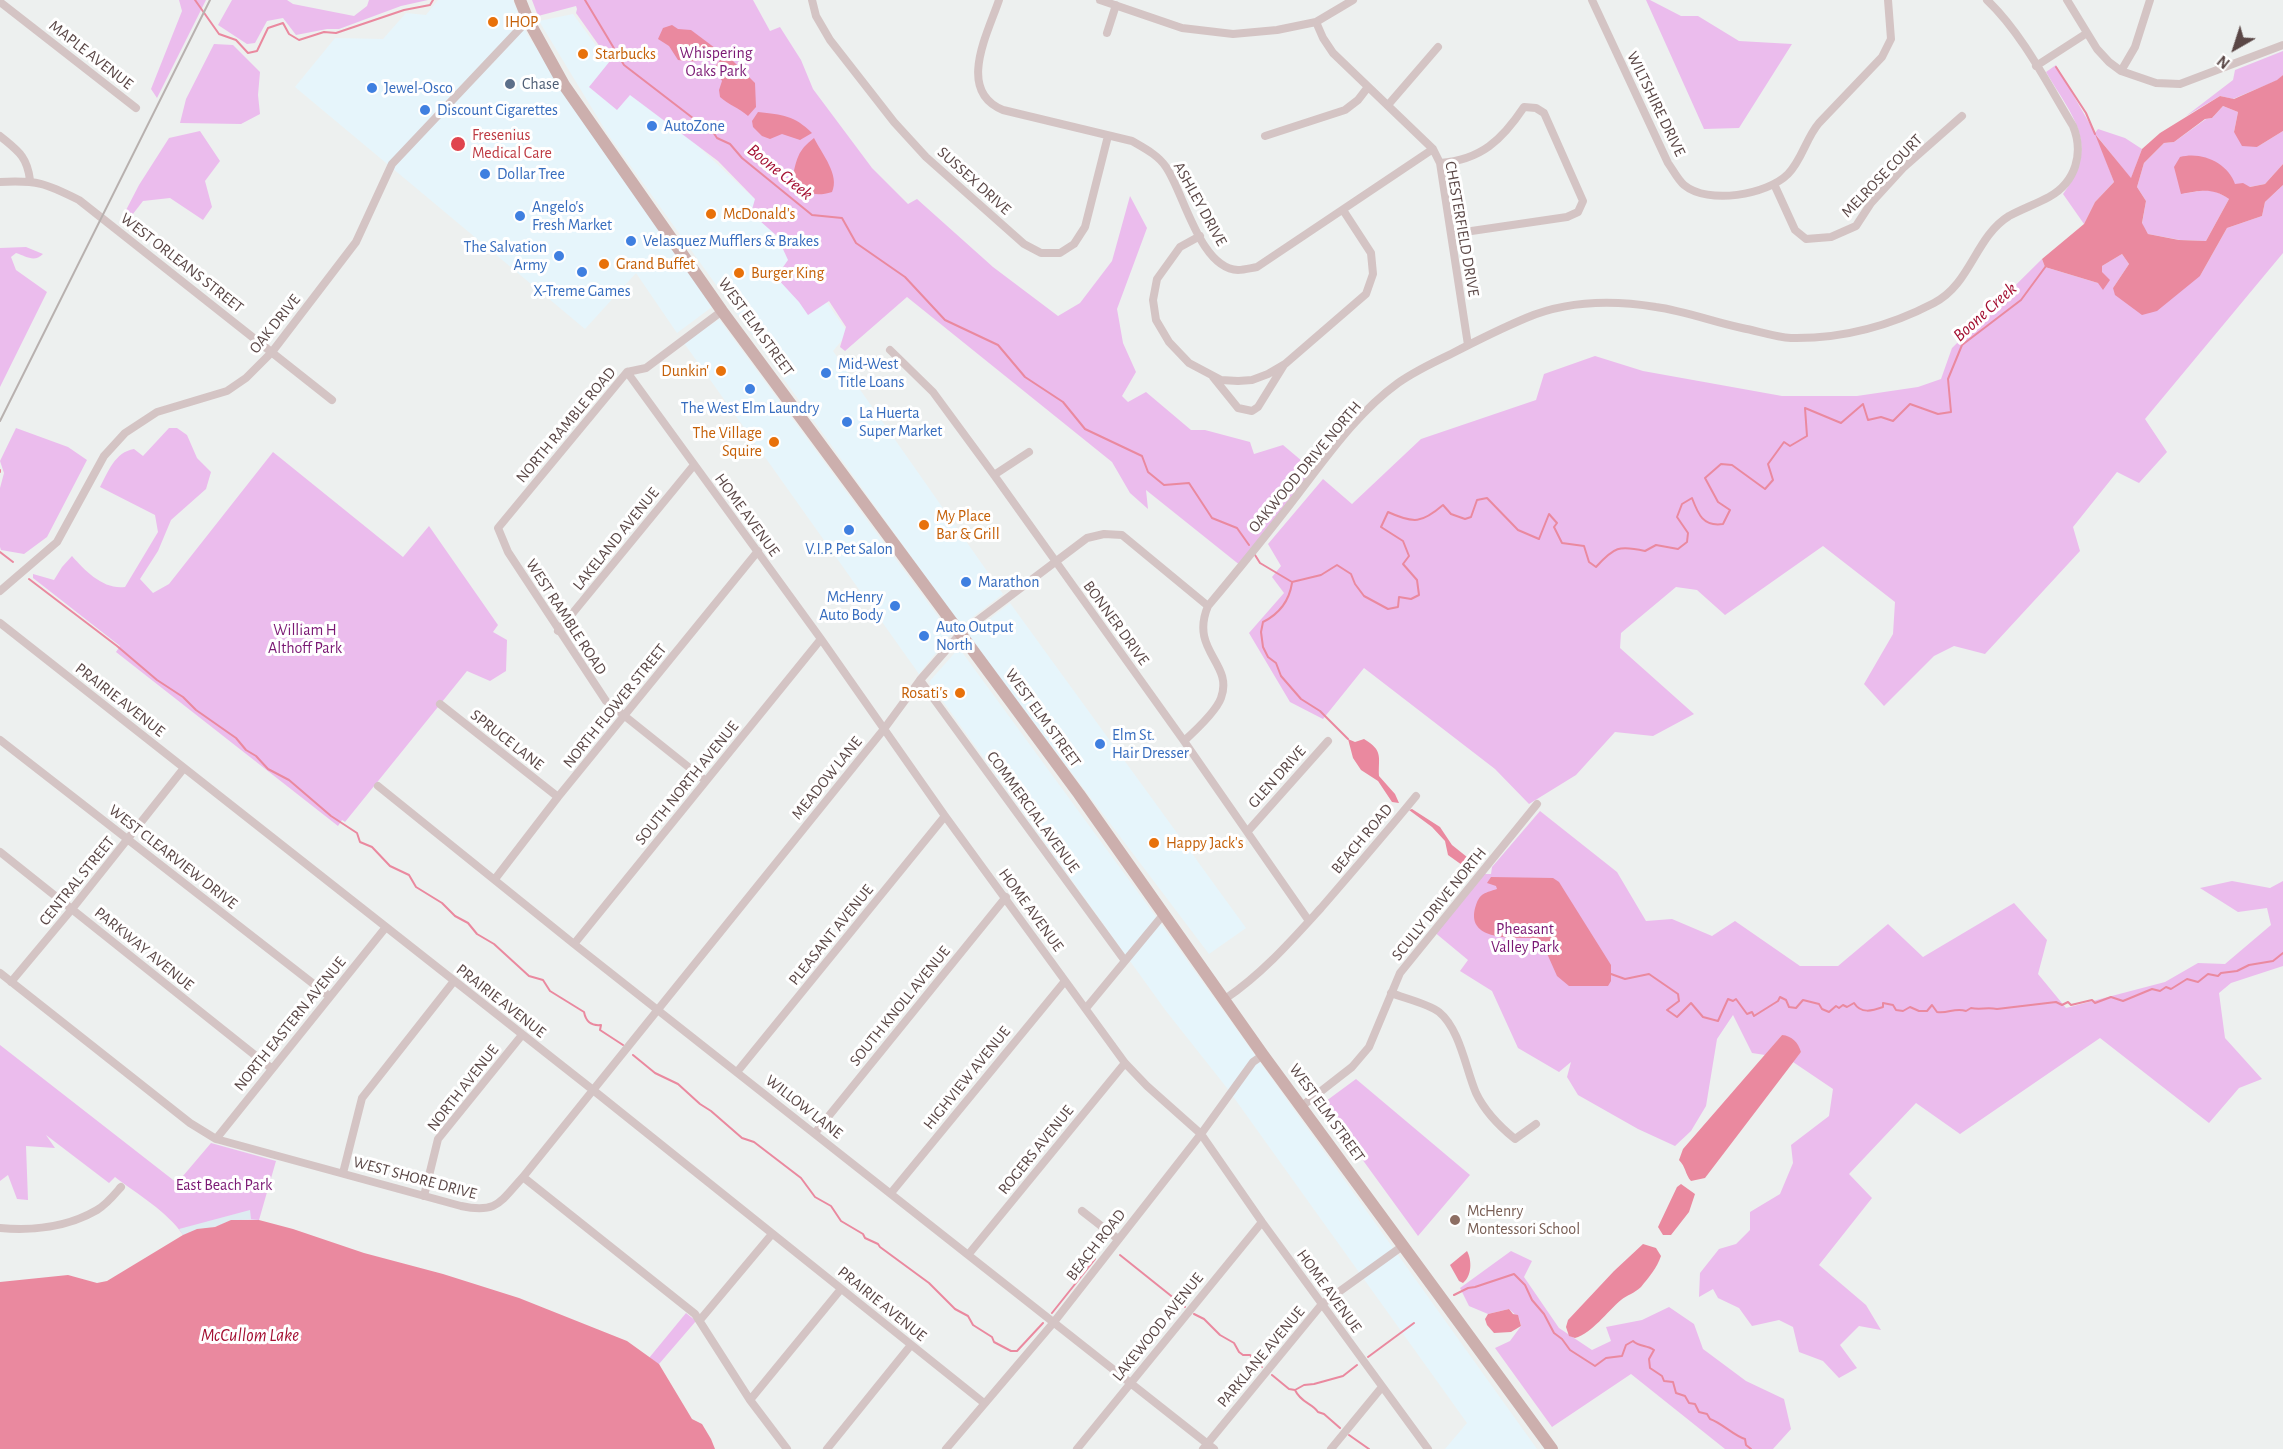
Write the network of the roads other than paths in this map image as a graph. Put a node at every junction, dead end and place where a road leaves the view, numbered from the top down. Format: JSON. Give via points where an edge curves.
{"nodes":[{"id":1,"x":520,"y":0,"type":"edge"},
{"id":2,"x":812,"y":0,"type":"edge"},
{"id":3,"x":999,"y":0,"type":"edge"},
{"id":4,"x":1100,"y":0,"type":"edge"},
{"id":5,"x":1353,"y":0,"type":"edge"},
{"id":6,"x":1592,"y":0,"type":"edge"},
{"id":7,"x":1888,"y":0,"type":"edge"},
{"id":8,"x":1987,"y":0,"type":"edge"},
{"id":9,"x":2067,"y":0,"type":"edge"},
{"id":10,"x":2150,"y":0,"type":"edge"},
{"id":11,"x":0,"y":2,"type":"edge"},
{"id":12,"x":1116,"y":5,"type":"junction"},
{"id":13,"x":528,"y":20,"type":"junction"},
{"id":14,"x":1316,"y":22,"type":"junction"},
{"id":15,"x":1107,"y":33,"type":"dead end"},
{"id":16,"x":2086,"y":33,"type":"junction"},
{"id":17,"x":2283,"y":45,"type":"edge"},
{"id":18,"x":1438,"y":47,"type":"dead end"},
{"id":19,"x":2036,"y":66,"type":"junction"},
{"id":20,"x":2121,"y":71,"type":"junction"},
{"id":21,"x":1368,"y":87,"type":"junction"},
{"id":22,"x":1388,"y":105,"type":"junction"},
{"id":23,"x":136,"y":108,"type":"dead end"},
{"id":24,"x":1962,"y":116,"type":"dead end"},
{"id":25,"x":0,"y":136,"type":"edge"},
{"id":26,"x":1108,"y":136,"type":"junction"},
{"id":27,"x":1265,"y":136,"type":"dead end"},
{"id":28,"x":1433,"y":149,"type":"junction"},
{"id":29,"x":1440,"y":163,"type":"junction"},
{"id":30,"x":30,"y":180,"type":"junction"},
{"id":31,"x":0,"y":182,"type":"edge"},
{"id":32,"x":1774,"y":184,"type":"junction"},
{"id":33,"x":1343,"y":210,"type":"junction"},
{"id":34,"x":1451,"y":234,"type":"junction"},
{"id":35,"x":1200,"y":236,"type":"junction"},
{"id":36,"x":722,"y":310,"type":"junction"},
{"id":37,"x":1468,"y":345,"type":"junction"},
{"id":38,"x":890,"y":351,"type":"dead end"},
{"id":39,"x":272,"y":352,"type":"junction"},
{"id":40,"x":1284,"y":364,"type":"junction"},
{"id":41,"x":627,"y":372,"type":"junction"},
{"id":42,"x":1214,"y":377,"type":"junction"},
{"id":43,"x":332,"y":400,"type":"dead end"},
{"id":44,"x":1029,"y":452,"type":"dead end"},
{"id":45,"x":694,"y":465,"type":"junction"},
{"id":46,"x":994,"y":475,"type":"junction"},
{"id":47,"x":498,"y":528,"type":"joint"},
{"id":48,"x":758,"y":551,"type":"junction"},
{"id":49,"x":1055,"y":561,"type":"junction"},
{"id":50,"x":0,"y":591,"type":"edge"},
{"id":51,"x":1208,"y":606,"type":"junction"},
{"id":52,"x":0,"y":623,"type":"edge"},
{"id":53,"x":558,"y":631,"type":"junction"},
{"id":54,"x":961,"y":633,"type":"junction"},
{"id":55,"x":821,"y":639,"type":"junction"},
{"id":56,"x":920,"y":680,"type":"junction"},
{"id":57,"x":440,"y":704,"type":"dead end"},
{"id":58,"x":624,"y":716,"type":"junction"},
{"id":59,"x":884,"y":729,"type":"junction"},
{"id":60,"x":0,"y":740,"type":"edge"},
{"id":61,"x":1184,"y":741,"type":"junction"},
{"id":62,"x":1328,"y":741,"type":"dead end"},
{"id":63,"x":184,"y":768,"type":"junction"},
{"id":64,"x":706,"y":781,"type":"junction"},
{"id":65,"x":378,"y":786,"type":"dead end"},
{"id":66,"x":1416,"y":796,"type":"dead end"},
{"id":67,"x":558,"y":797,"type":"junction"},
{"id":68,"x":1538,"y":804,"type":"dead end"},
{"id":69,"x":945,"y":816,"type":"junction"},
{"id":70,"x":1248,"y":831,"type":"junction"},
{"id":71,"x":129,"y":839,"type":"junction"},
{"id":72,"x":0,"y":852,"type":"edge"},
{"id":73,"x":495,"y":879,"type":"junction"},
{"id":74,"x":1006,"y":897,"type":"junction"},
{"id":75,"x":72,"y":909,"type":"junction"},
{"id":76,"x":1162,"y":915,"type":"junction"},
{"id":77,"x":1309,"y":921,"type":"junction"},
{"id":78,"x":386,"y":927,"type":"junction"},
{"id":79,"x":574,"y":944,"type":"junction"},
{"id":80,"x":1125,"y":961,"type":"junction"},
{"id":81,"x":0,"y":974,"type":"edge"},
{"id":82,"x":454,"y":981,"type":"junction"},
{"id":83,"x":1065,"y":981,"type":"junction"},
{"id":84,"x":11,"y":982,"type":"junction"},
{"id":85,"x":1391,"y":993,"type":"junction"},
{"id":86,"x":329,"y":996,"type":"junction"},
{"id":87,"x":1225,"y":999,"type":"junction"},
{"id":88,"x":1087,"y":1007,"type":"junction"},
{"id":89,"x":658,"y":1008,"type":"junction"},
{"id":90,"x":522,"y":1035,"type":"junction"},
{"id":91,"x":1263,"y":1055,"type":"junction"},
{"id":92,"x":1125,"y":1063,"type":"junction"},
{"id":93,"x":271,"y":1068,"type":"junction"},
{"id":94,"x":737,"y":1072,"type":"junction"},
{"id":95,"x":593,"y":1090,"type":"junction"},
{"id":96,"x":1302,"y":1106,"type":"junction"},
{"id":97,"x":1536,"y":1124,"type":"dead end"},
{"id":98,"x":815,"y":1132,"type":"junction"},
{"id":99,"x":1201,"y":1134,"type":"junction"},
{"id":100,"x":216,"y":1139,"type":"junction"},
{"id":101,"x":343,"y":1173,"type":"junction"},
{"id":102,"x":523,"y":1177,"type":"junction"},
{"id":103,"x":121,"y":1187,"type":"dead end"},
{"id":104,"x":891,"y":1193,"type":"junction"},
{"id":105,"x":424,"y":1196,"type":"junction"},
{"id":106,"x":1082,"y":1211,"type":"dead end"},
{"id":107,"x":1262,"y":1222,"type":"junction"},
{"id":108,"x":0,"y":1228,"type":"edge"},
{"id":109,"x":772,"y":1234,"type":"junction"},
{"id":110,"x":1118,"y":1239,"type":"junction"},
{"id":111,"x":1404,"y":1245,"type":"junction"},
{"id":112,"x":968,"y":1255,"type":"junction"},
{"id":113,"x":841,"y":1289,"type":"junction"},
{"id":114,"x":1322,"y":1304,"type":"junction"},
{"id":115,"x":700,"y":1320,"type":"junction"},
{"id":116,"x":1054,"y":1322,"type":"junction"},
{"id":117,"x":911,"y":1345,"type":"junction"},
{"id":118,"x":1130,"y":1383,"type":"junction"},
{"id":119,"x":1382,"y":1387,"type":"junction"},
{"id":120,"x":750,"y":1400,"type":"junction"},
{"id":121,"x":984,"y":1403,"type":"junction"},
{"id":122,"x":1208,"y":1447,"type":"edge"},
{"id":123,"x":787,"y":1449,"type":"edge"},
{"id":124,"x":827,"y":1449,"type":"edge"},
{"id":125,"x":946,"y":1449,"type":"edge"},
{"id":126,"x":1077,"y":1449,"type":"edge"},
{"id":127,"x":1331,"y":1449,"type":"edge"},
{"id":128,"x":1428,"y":1449,"type":"edge"},
{"id":129,"x":1552,"y":1449,"type":"edge"}],
"edges":[{"from":1,"to":13,"type":"main road","name":"WEST ELM STREET"},
{"from":2,"to":26,"type":"street","name":"SUSSEX DRIVE","via":[[830,40],[894,122],[926,157],[1024,244],[1041,253],[1060,252],[1074,244],[1086,227]]},
{"from":3,"to":26,"type":"street","name":"ASHLEY DRIVE","via":[[978,66],[979,85],[986,98],[1003,110]]},
{"from":4,"to":12,"type":"street"},
{"from":5,"to":14,"type":"street"},
{"from":6,"to":32,"type":"street","name":"WILTSHIRE DRIVE","via":[[1668,163],[1684,186],[1712,197],[1744,195]]},
{"from":7,"to":32,"type":"street","name":"WILTSHIRE DRIVE","via":[[1892,39],[1882,57],[1809,134],[1788,174]]},
{"from":8,"to":19,"type":"street"},
{"from":9,"to":16,"type":"street"},
{"from":10,"to":20,"type":"street","via":[[2135,47]]},
{"from":11,"to":23,"type":"street","name":"MAPLE AVENUE"},
{"from":12,"to":14,"type":"street","via":[[1198,31],[1233,34]]},
{"from":12,"to":15,"type":"street"},
{"from":13,"to":36,"type":"main road","name":"WEST ELM STREET","via":[[568,92]]},
{"from":13,"to":39,"type":"street","name":"OAK DRIVE","via":[[392,164],[356,242]]},
{"from":14,"to":21,"type":"street","name":"CHESTERFIELD DRIVE","via":[[1333,53]]},
{"from":16,"to":19,"type":"street"},
{"from":16,"to":20,"type":"street"},
{"from":17,"to":20,"type":"street","via":[[2180,84],[2156,83]]},
{"from":18,"to":22,"type":"street"},
{"from":19,"to":37,"type":"street","name":"OAKWOOD DRIVE NORTH","via":[[2075,132],[2078,150],[2071,177],[2060,190],[1999,225],[1961,280],[1934,303],[1866,331],[1788,338],[1656,307],[1607,303],[1563,306],[1529,316]]},
{"from":21,"to":22,"type":"street","name":"CHESTERFIELD DRIVE"},
{"from":21,"to":27,"type":"street","via":[[1345,110]]},
{"from":22,"to":28,"type":"street","name":"CHESTERFIELD DRIVE"},
{"from":24,"to":32,"type":"street","name":"MELROSE COURT","via":[[1903,168],[1856,226],[1831,237],[1806,238],[1795,230]]},
{"from":25,"to":30,"type":"street","via":[[27,163]]},
{"from":26,"to":35,"type":"street","name":"ASHLEY DRIVE","via":[[1132,141],[1165,166]]},
{"from":28,"to":29,"type":"street","name":"CHESTERFIELD DRIVE"},
{"from":28,"to":33,"type":"street","name":"ASHLEY DRIVE"},
{"from":29,"to":34,"type":"street","name":"CHESTERFIELD DRIVE"},
{"from":29,"to":34,"type":"street","via":[[1480,153],[1497,141],[1524,107],[1536,108],[1544,113],[1583,201],[1578,212],[1567,217]]},
{"from":30,"to":31,"type":"street","name":"WEST ORLEANS STREET"},
{"from":30,"to":39,"type":"street","name":"WEST ORLEANS STREET","via":[[79,200]]},
{"from":33,"to":35,"type":"street","name":"ASHLEY DRIVE","via":[[1257,267],[1237,270],[1218,262]]},
{"from":33,"to":40,"type":"street","via":[[1371,253],[1373,274],[1366,294]]},
{"from":34,"to":37,"type":"street","name":"CHESTERFIELD DRIVE"},
{"from":35,"to":42,"type":"street","via":[[1180,247],[1157,279],[1153,300],[1156,320],[1168,342],[1189,363]]},
{"from":36,"to":41,"type":"street","name":"NORTH RAMBLE ROAD","via":[[646,368]]},
{"from":36,"to":54,"type":"main road","name":"WEST ELM STREET"},
{"from":37,"to":51,"type":"street","name":"OAKWOOD DRIVE NORTH","via":[[1428,363],[1396,384],[1359,418]]},
{"from":38,"to":46,"type":"street","name":"BONNER DRIVE","via":[[933,392]]},
{"from":39,"to":43,"type":"street","name":"WEST ORLEANS STREET"},
{"from":39,"to":50,"type":"street","name":"OAK DRIVE","via":[[246,378],[226,391],[158,412],[125,433],[104,456],[57,542]]},
{"from":40,"to":42,"type":"street","via":[[1252,380]]},
{"from":40,"to":42,"type":"street","via":[[1252,411],[1238,408]]},
{"from":41,"to":45,"type":"street","name":"HOME AVENUE"},
{"from":41,"to":47,"type":"street","name":"NORTH RAMBLE ROAD"},
{"from":44,"to":46,"type":"street"},
{"from":45,"to":48,"type":"street","name":"HOME AVENUE"},
{"from":45,"to":53,"type":"street","name":"LAKELAND AVENUE"},
{"from":46,"to":49,"type":"street","name":"BONNER DRIVE"},
{"from":47,"to":53,"type":"street","name":"WEST RAMBLE ROAD","via":[[508,552]]},
{"from":48,"to":55,"type":"street","name":"HOME AVENUE"},
{"from":48,"to":58,"type":"street","name":"NORTH FLOWER STREET"},
{"from":49,"to":51,"type":"street","name":"MEADOW LANE","via":[[1087,538],[1122,535]]},
{"from":49,"to":54,"type":"street","name":"MEADOW LANE"},
{"from":49,"to":61,"type":"street","name":"BONNER DRIVE"},
{"from":51,"to":61,"type":"street","via":[[1202,635],[1224,680],[1220,700]]},
{"from":52,"to":63,"type":"street","name":"PRAIRIE AVENUE"},
{"from":53,"to":58,"type":"street","name":"WEST RAMBLE ROAD","via":[[606,701]]},
{"from":54,"to":56,"type":"street","name":"MEADOW LANE"},
{"from":54,"to":76,"type":"main road","name":"WEST ELM STREET"},
{"from":55,"to":59,"type":"street","name":"HOME AVENUE"},
{"from":55,"to":64,"type":"street","name":"SOUTH NORTH AVENUE"},
{"from":56,"to":59,"type":"street","name":"MEADOW LANE"},
{"from":56,"to":80,"type":"street","name":"COMMERCIAL AVENUE"},
{"from":57,"to":67,"type":"street","name":"SPRUCE LANE"},
{"from":58,"to":64,"type":"street","name":"WEST RAMBLE ROAD"},
{"from":58,"to":67,"type":"street","name":"NORTH FLOWER STREET"},
{"from":59,"to":69,"type":"street","name":"HOME AVENUE"},
{"from":59,"to":89,"type":"street","name":"MEADOW LANE"},
{"from":60,"to":71,"type":"street","name":"WEST CLEARVIEW DRIVE"},
{"from":61,"to":70,"type":"street","name":"BONNER DRIVE"},
{"from":62,"to":70,"type":"street","name":"GLEN DRIVE"},
{"from":63,"to":71,"type":"street","name":"CENTRAL STREET"},
{"from":63,"to":78,"type":"street","name":"PRAIRIE AVENUE"},
{"from":64,"to":79,"type":"street","name":"SOUTH NORTH AVENUE"},
{"from":65,"to":73,"type":"street","name":"WILLOW LANE"},
{"from":66,"to":77,"type":"street","name":"BEACH ROAD"},
{"from":67,"to":73,"type":"street","name":"NORTH FLOWER STREET"},
{"from":68,"to":85,"type":"street","name":"SCULLY DRIVE NORTH","via":[[1400,972]]},
{"from":69,"to":74,"type":"street","name":"HOME AVENUE"},
{"from":69,"to":94,"type":"street","name":"PLEASANT AVENUE"},
{"from":70,"to":77,"type":"street","name":"BONNER DRIVE"},
{"from":71,"to":75,"type":"street","name":"CENTRAL STREET"},
{"from":71,"to":86,"type":"street","name":"WEST CLEARVIEW DRIVE"},
{"from":72,"to":75,"type":"street","name":"PARKWAY AVENUE"},
{"from":73,"to":79,"type":"street","name":"WILLOW LANE"},
{"from":74,"to":83,"type":"street","name":"HOME AVENUE"},
{"from":74,"to":98,"type":"street","name":"SOUTH KNOLL AVENUE"},
{"from":75,"to":84,"type":"street","name":"CENTRAL STREET"},
{"from":75,"to":93,"type":"street","name":"PARKWAY AVENUE"},
{"from":76,"to":80,"type":"street"},
{"from":76,"to":87,"type":"main road","name":"WEST ELM STREET"},
{"from":77,"to":87,"type":"street","name":"BEACH ROAD","via":[[1277,956]]},
{"from":78,"to":82,"type":"street","name":"PRAIRIE AVENUE"},
{"from":78,"to":86,"type":"street","name":"NORTH EASTERN AVENUE"},
{"from":79,"to":89,"type":"street","name":"WILLOW LANE"},
{"from":80,"to":88,"type":"street"},
{"from":81,"to":84,"type":"street","name":"WEST SHORE DRIVE"},
{"from":82,"to":90,"type":"street","name":"PRAIRIE AVENUE"},
{"from":82,"to":101,"type":"street","via":[[362,1098]]},
{"from":83,"to":88,"type":"street","name":"HOME AVENUE"},
{"from":83,"to":104,"type":"street","name":"HIGHVIEW AVENUE"},
{"from":84,"to":100,"type":"street","name":"WEST SHORE DRIVE","via":[[190,1123]]},
{"from":85,"to":96,"type":"street","name":"SCULLY DRIVE NORTH","via":[[1369,1047],[1352,1067]]},
{"from":85,"to":97,"type":"street","via":[[1439,1012],[1454,1033],[1481,1103],[1506,1132],[1515,1139]]},
{"from":86,"to":93,"type":"street","name":"NORTH EASTERN AVENUE"},
{"from":87,"to":91,"type":"main road","name":"WEST ELM STREET"},
{"from":88,"to":92,"type":"street","name":"HOME AVENUE"},
{"from":89,"to":94,"type":"street","name":"WILLOW LANE"},
{"from":89,"to":95,"type":"street","name":"MEADOW LANE"},
{"from":90,"to":95,"type":"street","name":"PRAIRIE AVENUE"},
{"from":90,"to":105,"type":"street","name":"NORTH AVENUE","via":[[438,1139]]},
{"from":91,"to":96,"type":"main road","name":"WEST ELM STREET"},
{"from":91,"to":99,"type":"street","name":"BEACH ROAD","via":[[1253,1062]]},
{"from":92,"to":99,"type":"street","name":"HOME AVENUE"},
{"from":92,"to":112,"type":"street","name":"ROGERS AVENUE"},
{"from":93,"to":100,"type":"street","name":"NORTH EASTERN AVENUE"},
{"from":94,"to":98,"type":"street","name":"WILLOW LANE"},
{"from":95,"to":102,"type":"street","name":"MEADOW LANE"},
{"from":95,"to":109,"type":"street","name":"PRAIRIE AVENUE"},
{"from":96,"to":111,"type":"main road","name":"WEST ELM STREET"},
{"from":98,"to":104,"type":"street","name":"WILLOW LANE"},
{"from":99,"to":107,"type":"street","name":"HOME AVENUE"},
{"from":99,"to":110,"type":"street","name":"BEACH ROAD"},
{"from":100,"to":101,"type":"street","name":"WEST SHORE DRIVE"},
{"from":101,"to":105,"type":"street","name":"WEST SHORE DRIVE"},
{"from":102,"to":105,"type":"street","name":"WEST SHORE DRIVE","via":[[495,1207],[487,1209]]},
{"from":102,"to":115,"type":"street"},
{"from":103,"to":108,"type":"street","via":[[97,1210],[50,1228]]},
{"from":104,"to":112,"type":"street","name":"WILLOW LANE"},
{"from":106,"to":110,"type":"street"},
{"from":107,"to":114,"type":"street","name":"HOME AVENUE"},
{"from":107,"to":118,"type":"street","name":"LAKEWOOD AVENUE"},
{"from":109,"to":113,"type":"street","name":"PRAIRIE AVENUE"},
{"from":109,"to":115,"type":"street"},
{"from":110,"to":116,"type":"street","name":"BEACH ROAD"},
{"from":111,"to":114,"type":"street","name":"PARKLANE AVENUE"},
{"from":111,"to":129,"type":"main road","name":"WEST ELM STREET"},
{"from":112,"to":116,"type":"street","name":"WILLOW LANE"},
{"from":113,"to":117,"type":"street","name":"PRAIRIE AVENUE"},
{"from":113,"to":120,"type":"street"},
{"from":114,"to":119,"type":"street","name":"HOME AVENUE"},
{"from":114,"to":122,"type":"street","name":"PARKLANE AVENUE"},
{"from":115,"to":120,"type":"street"},
{"from":116,"to":118,"type":"street","name":"WILLOW LANE"},
{"from":116,"to":121,"type":"street","name":"BEACH ROAD"},
{"from":117,"to":121,"type":"street","name":"PRAIRIE AVENUE"},
{"from":117,"to":124,"type":"street"},
{"from":118,"to":122,"type":"street","name":"WILLOW LANE"},
{"from":118,"to":126,"type":"street","name":"LAKEWOOD AVENUE"},
{"from":119,"to":127,"type":"street"},
{"from":119,"to":128,"type":"street","name":"HOME AVENUE"},
{"from":120,"to":123,"type":"street"},
{"from":121,"to":125,"type":"street","name":"BEACH ROAD"}]}
